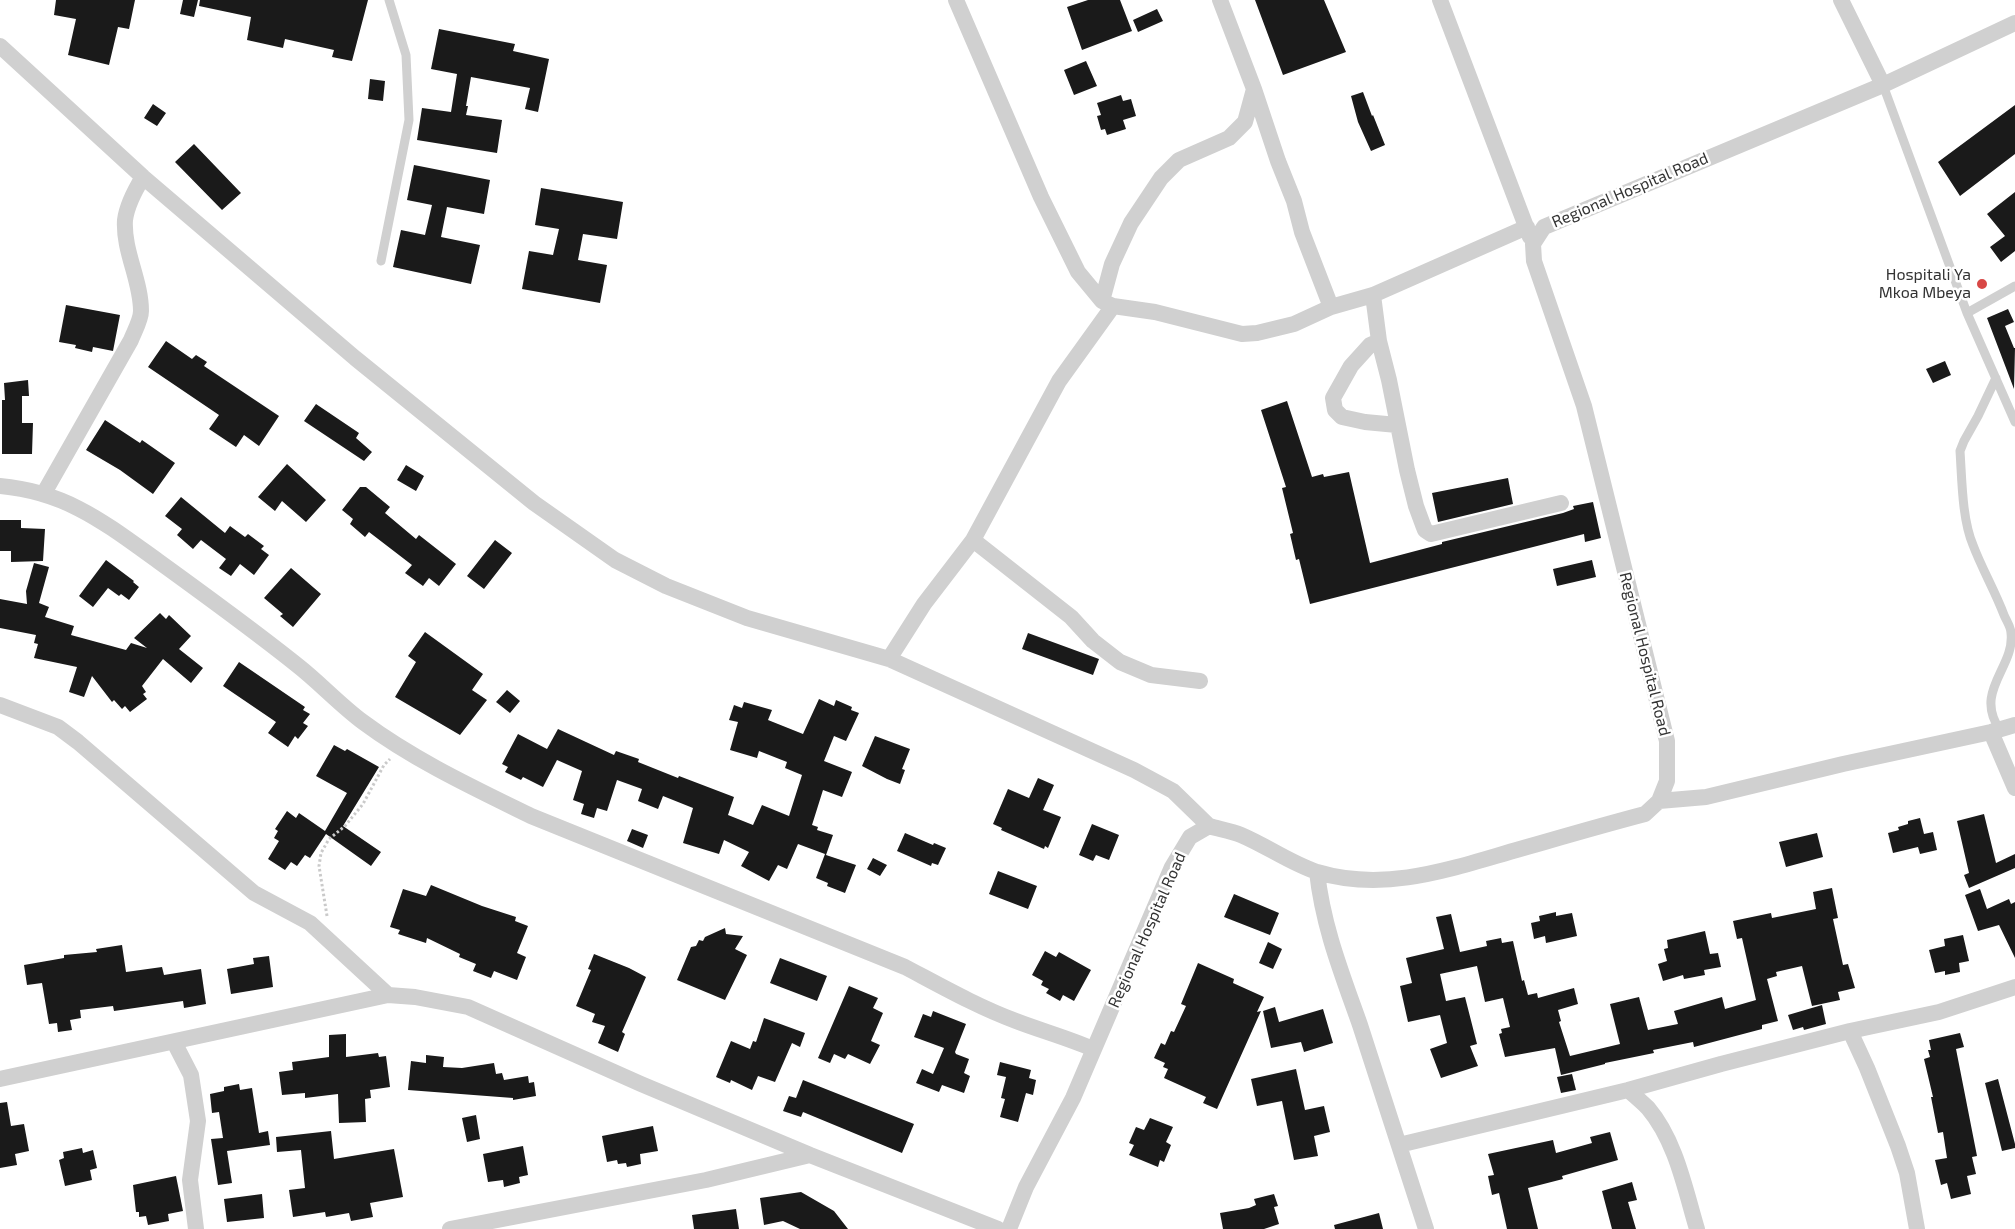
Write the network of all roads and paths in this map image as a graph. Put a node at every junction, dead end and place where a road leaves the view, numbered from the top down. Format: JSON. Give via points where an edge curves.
{"nodes":[{"id":1,"x":389,"y":0,"type":"edge"},
{"id":2,"x":956,"y":0,"type":"edge"},
{"id":3,"x":1220,"y":0,"type":"edge"},
{"id":4,"x":1440,"y":0,"type":"edge"},
{"id":5,"x":1841,"y":0,"type":"edge"},
{"id":6,"x":2015,"y":23,"type":"edge"},
{"id":7,"x":0,"y":46,"type":"edge"},
{"id":8,"x":1883,"y":85,"type":"junction"},
{"id":9,"x":1254,"y":89,"type":"junction"},
{"id":10,"x":142,"y":177,"type":"junction"},
{"id":11,"x":1526,"y":227,"type":"junction"},
{"id":12,"x":1533,"y":244,"type":"junction"},
{"id":13,"x":381,"y":261,"type":"dead end"},
{"id":14,"x":2015,"y":286,"type":"edge"},
{"id":15,"x":1373,"y":295,"type":"junction"},
{"id":16,"x":1107,"y":303,"type":"junction"},
{"id":17,"x":1331,"y":307,"type":"junction"},
{"id":18,"x":1967,"y":313,"type":"junction"},
{"id":19,"x":1379,"y":341,"type":"junction"},
{"id":20,"x":1996,"y":378,"type":"junction"},
{"id":21,"x":2015,"y":422,"type":"edge"},
{"id":22,"x":1397,"y":425,"type":"junction"},
{"id":23,"x":0,"y":486,"type":"edge"},
{"id":24,"x":44,"y":493,"type":"junction"},
{"id":25,"x":1560,"y":504,"type":"dead end"},
{"id":26,"x":973,"y":540,"type":"junction"},
{"id":27,"x":889,"y":659,"type":"junction"},
{"id":28,"x":1200,"y":681,"type":"dead end"},
{"id":29,"x":0,"y":705,"type":"edge"},
{"id":30,"x":2002,"y":729,"type":"edge"},
{"id":31,"x":401,"y":747,"type":"junction"},
{"id":32,"x":2015,"y":788,"type":"edge"},
{"id":33,"x":1659,"y":800,"type":"junction"},
{"id":34,"x":1209,"y":826,"type":"junction"},
{"id":35,"x":1317,"y":872,"type":"junction"},
{"id":36,"x":327,"y":917,"type":"dead end"},
{"id":37,"x":2015,"y":987,"type":"edge"},
{"id":38,"x":388,"y":996,"type":"junction"},
{"id":39,"x":1850,"y":1032,"type":"junction"},
{"id":40,"x":174,"y":1042,"type":"junction"},
{"id":41,"x":1093,"y":1049,"type":"junction"},
{"id":42,"x":0,"y":1079,"type":"edge"},
{"id":43,"x":1628,"y":1090,"type":"junction"},
{"id":44,"x":1400,"y":1145,"type":"junction"},
{"id":45,"x":810,"y":1155,"type":"junction"},
{"id":46,"x":196,"y":1229,"type":"edge"},
{"id":47,"x":450,"y":1229,"type":"edge"},
{"id":48,"x":998,"y":1229,"type":"edge"},
{"id":49,"x":1008,"y":1229,"type":"edge"},
{"id":50,"x":1426,"y":1229,"type":"edge"},
{"id":51,"x":1697,"y":1229,"type":"edge"},
{"id":52,"x":1917,"y":1229,"type":"edge"}],
"edges":[{"from":1,"to":13,"type":"lane","via":[[406,55],[408,120]]},
{"from":2,"to":16,"type":"street","via":[[1041,197],[1078,272]]},
{"from":3,"to":9,"type":"street"},
{"from":4,"to":11,"type":"street"},
{"from":5,"to":8,"type":"street"},
{"from":6,"to":8,"type":"street","name":"Regional Hospital Road"},
{"from":7,"to":10,"type":"street"},
{"from":8,"to":12,"type":"street","name":"Regional Hospital Road","via":[[1544,227]]},
{"from":8,"to":18,"type":"lane"},
{"from":9,"to":16,"type":"street","via":[[1245,122],[1229,138],[1180,160],[1161,178],[1132,223],[1112,264]]},
{"from":9,"to":17,"type":"street"},
{"from":10,"to":24,"type":"street","via":[[125,219],[142,313],[131,340]]},
{"from":10,"to":27,"type":"street","via":[[362,364],[534,503],[615,560],[666,586],[747,618]]},
{"from":11,"to":12,"type":"street"},
{"from":11,"to":15,"type":"street"},
{"from":12,"to":33,"type":"street","name":"Regional Hospital Road","via":[[1534,262],[1584,406],[1667,741],[1667,781]]},
{"from":14,"to":18,"type":"lane"},
{"from":15,"to":17,"type":"street"},
{"from":15,"to":19,"type":"street"},
{"from":16,"to":17,"type":"street","via":[[1250,334],[1294,324]]},
{"from":16,"to":26,"type":"street","via":[[1059,382]]},
{"from":18,"to":20,"type":"lane"},
{"from":19,"to":22,"type":"street"},
{"from":19,"to":22,"type":"street","via":[[1370,345],[1351,366],[1333,398],[1335,410],[1342,417]]},
{"from":20,"to":21,"type":"lane"},
{"from":20,"to":30,"type":"lane","via":[[1960,451],[1966,524],[1972,545],[2012,632],[2007,658],[1998,674],[1990,706],[1994,720]]},
{"from":22,"to":25,"type":"street","via":[[1416,506],[1425,530],[1431,534]]},
{"from":23,"to":24,"type":"street"},
{"from":24,"to":31,"type":"street","via":[[96,517],[195,587],[298,666],[362,722]]},
{"from":26,"to":27,"type":"street","via":[[924,604]]},
{"from":26,"to":28,"type":"street","via":[[1058,607],[1120,662],[1152,675]]},
{"from":27,"to":34,"type":"street","via":[[1134,770],[1173,792]]},
{"from":29,"to":38,"type":"street","via":[[58,727],[78,742],[254,893],[310,923]]},
{"from":30,"to":32,"type":"street"},
{"from":30,"to":33,"type":"street","via":[[1706,797]]},
{"from":31,"to":36,"type":"path","via":[[384,765],[363,804],[329,839],[321,852],[319,866]]},
{"from":31,"to":41,"type":"street","via":[[531,816],[848,943],[1016,1021]]},
{"from":33,"to":35,"type":"street","via":[[1644,814],[1407,879],[1373,881]]},
{"from":34,"to":35,"type":"street","via":[[1242,836]]},
{"from":34,"to":41,"type":"street","name":"Regional Hospital Road","via":[[1190,837],[1172,867]]},
{"from":35,"to":44,"type":"street","via":[[1320,903],[1330,940]]},
{"from":37,"to":39,"type":"street","via":[[1939,1012]]},
{"from":38,"to":40,"type":"street"},
{"from":38,"to":45,"type":"street","via":[[468,1007]]},
{"from":39,"to":43,"type":"street"},
{"from":39,"to":52,"type":"street","via":[[1898,1146],[1907,1173]]},
{"from":40,"to":42,"type":"street"},
{"from":40,"to":46,"type":"street","via":[[191,1075],[198,1121],[190,1180]]},
{"from":41,"to":49,"type":"street","name":"Regional Hospital Road"},
{"from":43,"to":44,"type":"street"},
{"from":43,"to":51,"type":"street","via":[[1648,1108],[1665,1135]]},
{"from":44,"to":50,"type":"street"},
{"from":45,"to":47,"type":"street","via":[[706,1180]]},
{"from":45,"to":48,"type":"street"}]}
